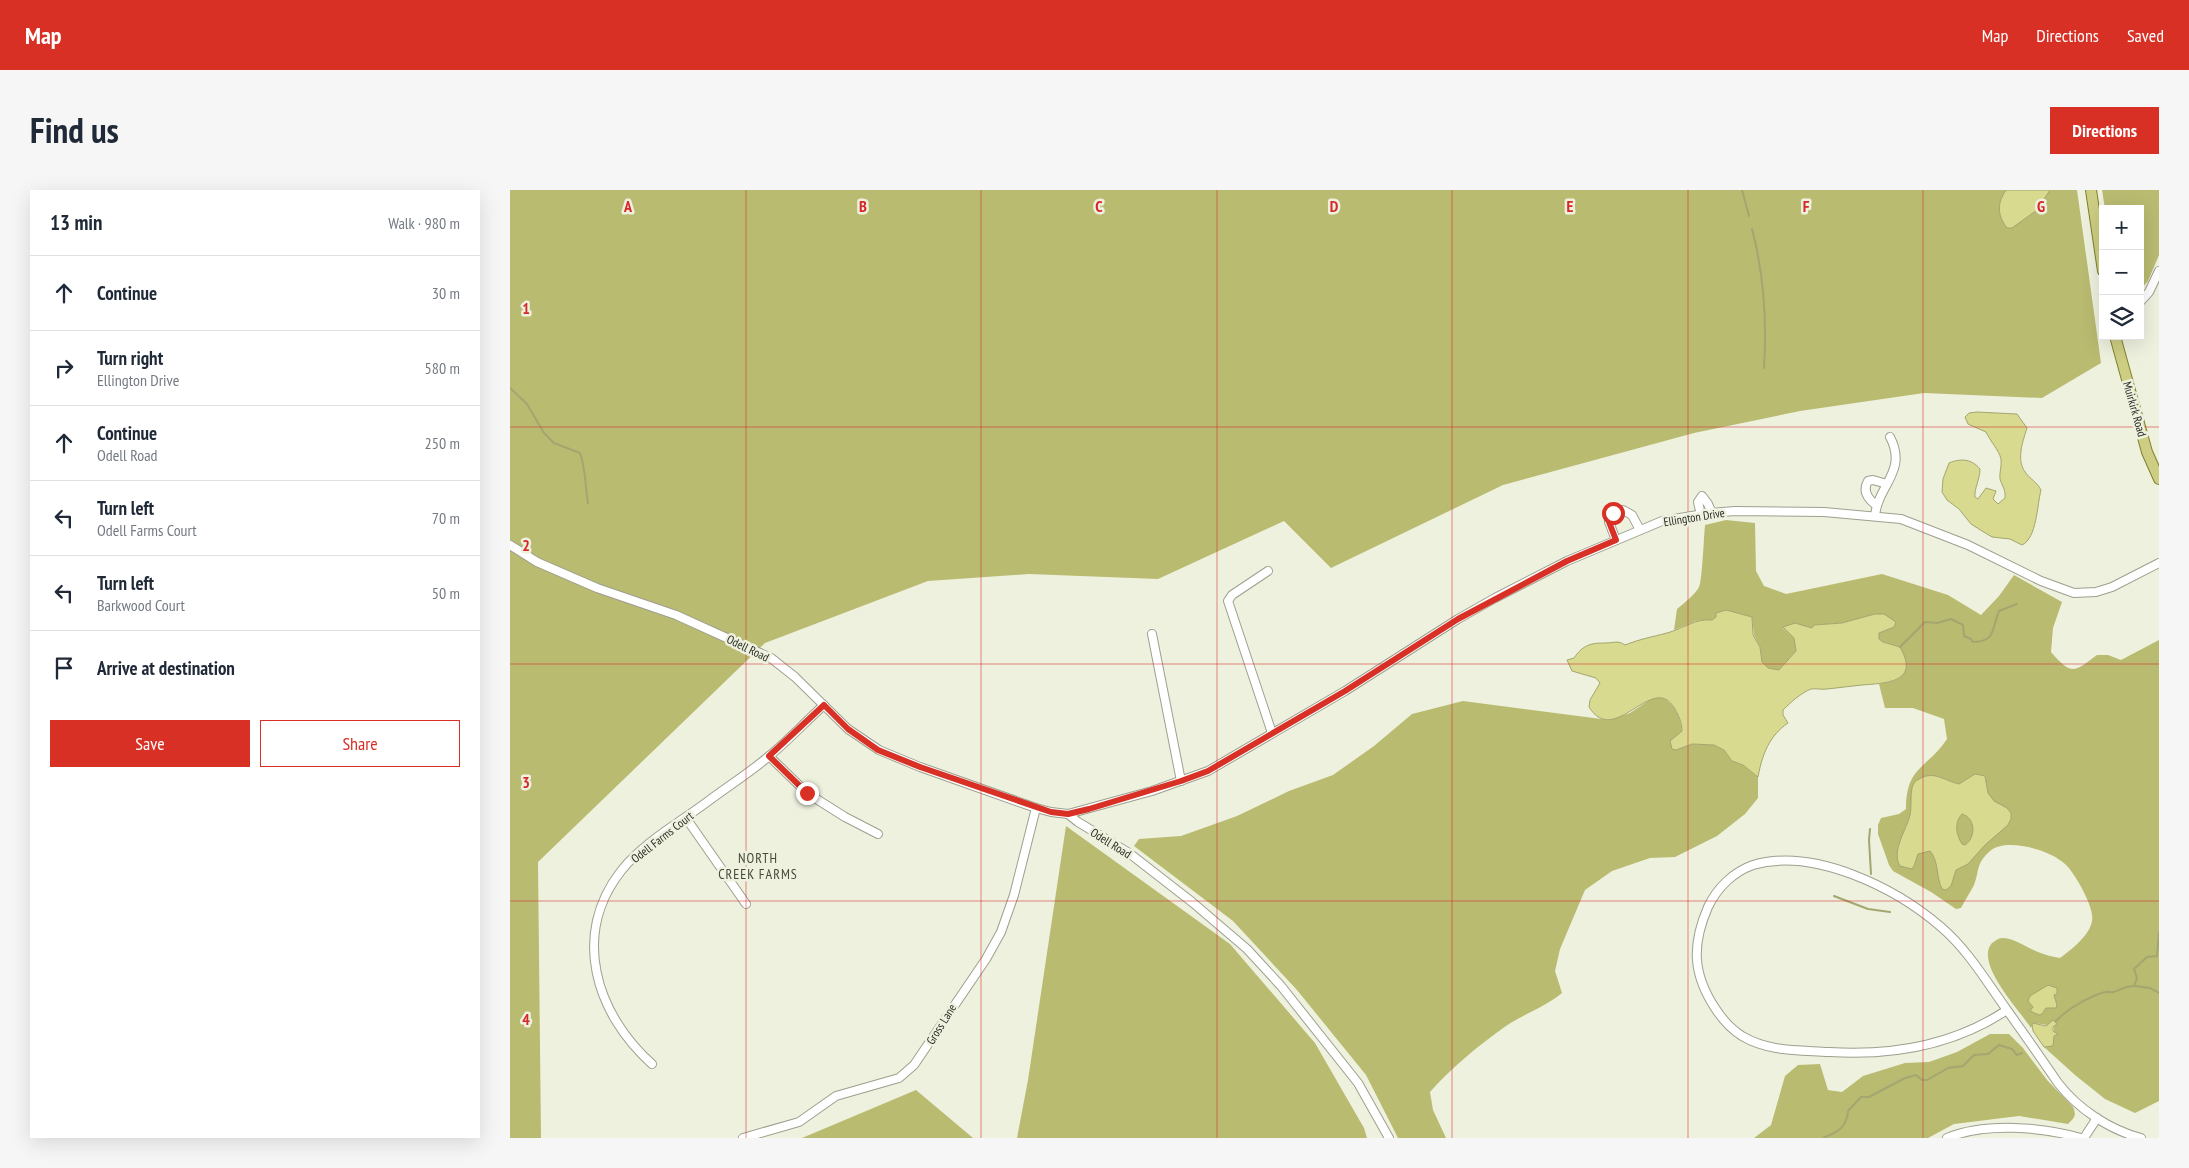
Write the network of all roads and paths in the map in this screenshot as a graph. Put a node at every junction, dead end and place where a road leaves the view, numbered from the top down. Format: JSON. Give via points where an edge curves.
{"nodes":[{"id":1,"x":2091,"y":190,"type":"edge"},
{"id":2,"x":2100,"y":250,"type":"edge"},
{"id":3,"x":2159,"y":272,"type":"edge"},
{"id":4,"x":2144,"y":298,"type":"edge"},
{"id":5,"x":2116,"y":340,"type":"edge"},
{"id":6,"x":1890,"y":437,"type":"dead end"},
{"id":7,"x":2159,"y":480,"type":"edge"},
{"id":8,"x":1887,"y":484,"type":"junction"},
{"id":9,"x":1876,"y":505,"type":"junction"},
{"id":10,"x":1712,"y":513,"type":"junction"},
{"id":11,"x":1701,"y":515,"type":"junction"},
{"id":12,"x":1875,"y":516,"type":"junction"},
{"id":13,"x":1640,"y":530,"type":"junction"},
{"id":14,"x":1616,"y":540,"type":"junction"},
{"id":15,"x":510,"y":545,"type":"edge"},
{"id":16,"x":2159,"y":564,"type":"edge"},
{"id":17,"x":1268,"y":571,"type":"dead end"},
{"id":18,"x":1152,"y":634,"type":"dead end"},
{"id":19,"x":824,"y":705,"type":"junction"},
{"id":20,"x":1272,"y":733,"type":"junction"},
{"id":21,"x":769,"y":756,"type":"junction"},
{"id":22,"x":1181,"y":781,"type":"junction"},
{"id":23,"x":1036,"y":808,"type":"junction"},
{"id":24,"x":1068,"y":814,"type":"junction"},
{"id":25,"x":686,"y":818,"type":"junction"},
{"id":26,"x":878,"y":834,"type":"dead end"},
{"id":27,"x":746,"y":904,"type":"dead end"},
{"id":28,"x":2007,"y":1010,"type":"junction"},
{"id":29,"x":652,"y":1064,"type":"dead end"},
{"id":30,"x":2097,"y":1118,"type":"junction"},
{"id":31,"x":742,"y":1138,"type":"edge"},
{"id":32,"x":1389,"y":1138,"type":"edge"},
{"id":33,"x":1947,"y":1138,"type":"edge"},
{"id":34,"x":2082,"y":1138,"type":"edge"},
{"id":35,"x":2142,"y":1138,"type":"edge"}],
"edges":[{"from":1,"to":2,"type":"main road"},
{"from":3,"to":4,"type":"street"},
{"from":5,"to":7,"type":"main road","name":"Muirkirk Road","via":[[2148,453]]},
{"from":6,"to":8,"type":"street","via":[[1897,460]]},
{"from":8,"to":9,"type":"street"},
{"from":8,"to":9,"type":"street","via":[[1873,480],[1866,485],[1867,496]]},
{"from":9,"to":12,"type":"street"},
{"from":10,"to":11,"type":"street","name":"Ellington Drive"},
{"from":10,"to":11,"type":"street","via":[[1702,496],[1698,502]]},
{"from":10,"to":12,"type":"street","name":"Ellington Drive"},
{"from":11,"to":13,"type":"street","name":"Ellington Drive","via":[[1662,522]]},
{"from":12,"to":16,"type":"street","name":"Ellington Drive","via":[[1901,519],[1929,528],[2041,581],[2074,593],[2112,587]]},
{"from":13,"to":14,"type":"street","name":"Ellington Drive"},
{"from":13,"to":14,"type":"street","via":[[1629,513],[1619,511],[1609,516]]},
{"from":14,"to":20,"type":"street","name":"Ellington Drive","via":[[1567,561],[1458,619]]},
{"from":15,"to":19,"type":"street","name":"Odell Road","via":[[544,565],[597,588],[676,614],[756,650],[780,664]]},
{"from":17,"to":20,"type":"street","via":[[1232,595],[1228,606]]},
{"from":18,"to":22,"type":"street"},
{"from":19,"to":21,"type":"street","name":"Odell Farms Court"},
{"from":19,"to":23,"type":"street","name":"Odell Road","via":[[848,729],[878,750]]},
{"from":20,"to":22,"type":"street","name":"Ellington Drive","via":[[1208,771]]},
{"from":21,"to":25,"type":"street","name":"Odell Farms Court"},
{"from":21,"to":26,"type":"street","via":[[807,793]]},
{"from":22,"to":24,"type":"street","name":"Ellington Drive"},
{"from":23,"to":24,"type":"street","name":"Odell Road"},
{"from":23,"to":31,"type":"street","name":"Gross Lane","via":[[1001,932],[914,1065],[899,1078],[836,1096],[799,1122]]},
{"from":24,"to":32,"type":"street","name":"Odell Road","via":[[1129,853],[1247,948],[1358,1082]]},
{"from":25,"to":27,"type":"street"},
{"from":25,"to":29,"type":"street","name":"Odell Farms Court","via":[[644,849],[620,872],[601,910],[595,934],[594,962],[601,993],[624,1036]]},
{"from":28,"to":28,"type":"street","via":[[1974,962],[1941,927],[1895,894],[1846,871],[1794,862],[1751,866],[1718,889],[1698,933],[1696,954],[1700,980],[1716,1010],[1741,1036],[1774,1048],[1841,1053],[1888,1053],[1915,1049],[1950,1039]]},
{"from":28,"to":30,"type":"street","via":[[2063,1090]]},
{"from":30,"to":34,"type":"street"},
{"from":30,"to":35,"type":"street"},
{"from":33,"to":34,"type":"street","via":[[1981,1131],[2023,1128]]}]}
